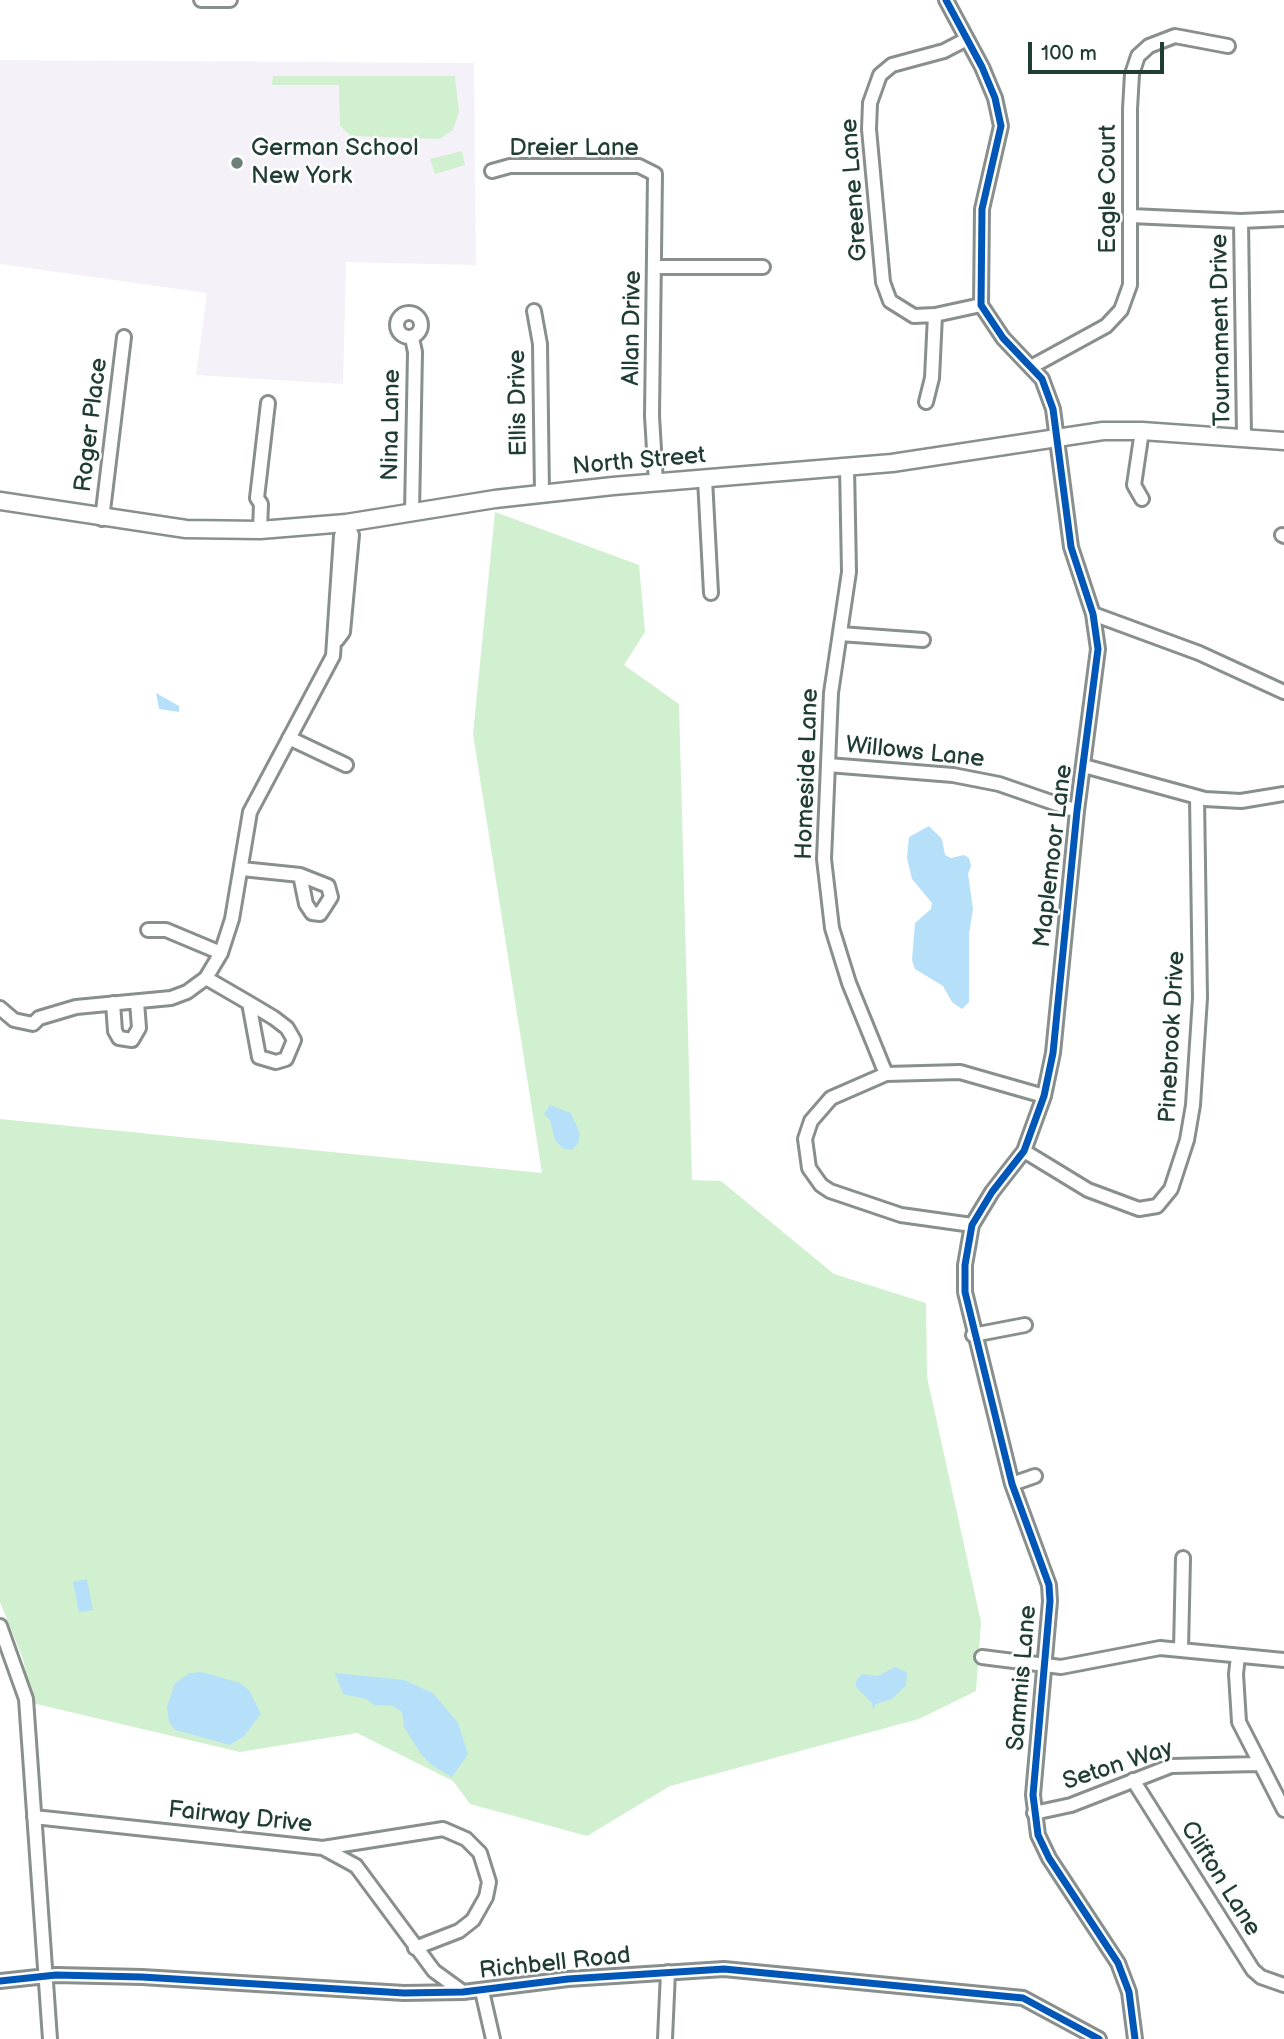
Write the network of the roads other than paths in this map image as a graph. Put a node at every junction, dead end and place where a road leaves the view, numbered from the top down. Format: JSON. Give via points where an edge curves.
{"nodes":[{"id":1,"x":206,"y":0,"type":"edge"},
{"id":2,"x":230,"y":0,"type":"edge"},
{"id":3,"x":946,"y":0,"type":"edge"},
{"id":4,"x":967,"y":39,"type":"junction"},
{"id":5,"x":1227,"y":46,"type":"dead end"},
{"id":6,"x":492,"y":171,"type":"dead end"},
{"id":7,"x":655,"y":174,"type":"joint"},
{"id":8,"x":1131,"y":216,"type":"junction"},
{"id":9,"x":1284,"y":219,"type":"edge"},
{"id":10,"x":1241,"y":221,"type":"junction"},
{"id":11,"x":655,"y":267,"type":"junction"},
{"id":12,"x":763,"y":267,"type":"dead end"},
{"id":13,"x":981,"y":305,"type":"junction"},
{"id":14,"x":534,"y":311,"type":"dead end"},
{"id":15,"x":935,"y":315,"type":"junction"},
{"id":16,"x":124,"y":337,"type":"dead end"},
{"id":17,"x":412,"y":338,"type":"dead end"},
{"id":18,"x":1031,"y":367,"type":"junction"},
{"id":19,"x":268,"y":402,"type":"dead end"},
{"id":20,"x":926,"y":402,"type":"dead end"},
{"id":21,"x":1142,"y":430,"type":"junction"},
{"id":22,"x":1057,"y":436,"type":"junction"},
{"id":23,"x":1244,"y":437,"type":"junction"},
{"id":24,"x":1284,"y":441,"type":"edge"},
{"id":25,"x":847,"y":467,"type":"junction"},
{"id":26,"x":705,"y":479,"type":"junction"},
{"id":27,"x":656,"y":483,"type":"junction"},
{"id":28,"x":542,"y":494,"type":"junction"},
{"id":29,"x":1142,"y":499,"type":"dead end"},
{"id":30,"x":0,"y":501,"type":"edge"},
{"id":31,"x":412,"y":513,"type":"junction"},
{"id":32,"x":102,"y":519,"type":"junction"},
{"id":33,"x":346,"y":523,"type":"junction"},
{"id":34,"x":260,"y":530,"type":"junction"},
{"id":35,"x":711,"y":593,"type":"dead end"},
{"id":36,"x":1093,"y":614,"type":"junction"},
{"id":37,"x":840,"y":634,"type":"junction"},
{"id":38,"x":923,"y":640,"type":"dead end"},
{"id":39,"x":1284,"y":692,"type":"edge"},
{"id":40,"x":289,"y":738,"type":"junction"},
{"id":41,"x":346,"y":765,"type":"dead end"},
{"id":42,"x":828,"y":765,"type":"junction"},
{"id":43,"x":1084,"y":766,"type":"junction"},
{"id":44,"x":1284,"y":794,"type":"edge"},
{"id":45,"x":1197,"y":797,"type":"junction"},
{"id":46,"x":1077,"y":811,"type":"junction"},
{"id":47,"x":242,"y":869,"type":"junction"},
{"id":48,"x":300,"y":875,"type":"dead end"},
{"id":49,"x":148,"y":930,"type":"dead end"},
{"id":50,"x":221,"y":953,"type":"junction"},
{"id":51,"x":206,"y":978,"type":"junction"},
{"id":52,"x":137,"y":1002,"type":"junction"},
{"id":53,"x":113,"y":1003,"type":"junction"},
{"id":54,"x":249,"y":1003,"type":"junction"},
{"id":55,"x":4,"y":1010,"type":"edge"},
{"id":56,"x":886,"y":1074,"type":"junction"},
{"id":57,"x":1044,"y":1096,"type":"junction"},
{"id":58,"x":1024,"y":1151,"type":"junction"},
{"id":59,"x":972,"y":1225,"type":"junction"},
{"id":60,"x":965,"y":1265,"type":"joint"},
{"id":61,"x":1025,"y":1325,"type":"dead end"},
{"id":62,"x":973,"y":1335,"type":"junction"},
{"id":63,"x":1035,"y":1476,"type":"dead end"},
{"id":64,"x":1012,"y":1484,"type":"junction"},
{"id":65,"x":1183,"y":1558,"type":"dead end"},
{"id":66,"x":0,"y":1626,"type":"edge"},
{"id":67,"x":1181,"y":1650,"type":"junction"},
{"id":68,"x":1238,"y":1656,"type":"junction"},
{"id":69,"x":982,"y":1657,"type":"dead end"},
{"id":70,"x":1284,"y":1660,"type":"edge"},
{"id":71,"x":1044,"y":1666,"type":"junction"},
{"id":72,"x":1258,"y":1764,"type":"junction"},
{"id":73,"x":1133,"y":1780,"type":"junction"},
{"id":74,"x":1284,"y":1810,"type":"edge"},
{"id":75,"x":1034,"y":1813,"type":"junction"},
{"id":76,"x":34,"y":1817,"type":"junction"},
{"id":77,"x":363,"y":1844,"type":"junction"},
{"id":78,"x":323,"y":1848,"type":"junction"},
{"id":79,"x":356,"y":1867,"type":"junction"},
{"id":80,"x":415,"y":1948,"type":"junction"},
{"id":81,"x":668,"y":1972,"type":"junction"},
{"id":82,"x":45,"y":1978,"type":"junction"},
{"id":83,"x":0,"y":1981,"type":"edge"},
{"id":84,"x":1284,"y":1985,"type":"edge"},
{"id":85,"x":482,"y":1991,"type":"junction"},
{"id":86,"x":463,"y":1992,"type":"junction"},
{"id":87,"x":50,"y":2039,"type":"edge"},
{"id":88,"x":494,"y":2039,"type":"edge"},
{"id":89,"x":664,"y":2039,"type":"edge"},
{"id":90,"x":1098,"y":2039,"type":"edge"},
{"id":91,"x":1135,"y":2039,"type":"edge"}],
"edges":[{"from":1,"to":2,"type":"street"},
{"from":3,"to":4,"type":"street"},
{"from":4,"to":13,"type":"street","via":[[995,98],[1001,126],[982,209]]},
{"from":4,"to":15,"type":"street","name":"Greene Lane","via":[[944,51],[892,65],[880,75],[870,103],[883,282],[890,301],[914,316]]},
{"from":5,"to":8,"type":"street","name":"Eagle Court","via":[[1175,36],[1149,46],[1138,56],[1132,74]]},
{"from":6,"to":7,"type":"street","name":"Dreier Lane","via":[[510,166],[639,166]]},
{"from":7,"to":11,"type":"street","name":"Allan Drive"},
{"from":8,"to":10,"type":"street"},
{"from":8,"to":18,"type":"street","name":"Eagle Court","via":[[1130,285],[1121,310],[1106,326]]},
{"from":9,"to":10,"type":"street"},
{"from":10,"to":23,"type":"street","name":"Tournament Drive"},
{"from":11,"to":12,"type":"street"},
{"from":11,"to":27,"type":"street","name":"Allan Drive","via":[[652,416]]},
{"from":13,"to":15,"type":"street","name":"Greene Lane"},
{"from":13,"to":18,"type":"street","name":"Maplemoor Lane","via":[[1003,338]]},
{"from":14,"to":28,"type":"street","name":"Ellis Drive","via":[[540,344]]},
{"from":15,"to":20,"type":"street"},
{"from":16,"to":32,"type":"street","name":"Roger Place"},
{"from":17,"to":31,"type":"street","name":"Nina Lane"},
{"from":18,"to":22,"type":"street","name":"Maplemoor Lane","via":[[1042,379]]},
{"from":19,"to":34,"type":"street","via":[[267,486]]},
{"from":21,"to":22,"type":"main road","name":"North Street"},
{"from":21,"to":23,"type":"main road","name":"North Street"},
{"from":21,"to":29,"type":"street","via":[[1134,485]]},
{"from":22,"to":25,"type":"main road","name":"North Street"},
{"from":22,"to":36,"type":"street","name":"Maplemoor Lane","via":[[1071,547]]},
{"from":23,"to":24,"type":"main road","name":"North Street"},
{"from":25,"to":26,"type":"main road","name":"North Street"},
{"from":25,"to":37,"type":"street","name":"Homeside Lane","via":[[849,572]]},
{"from":26,"to":27,"type":"main road","name":"North Street"},
{"from":26,"to":35,"type":"street"},
{"from":27,"to":28,"type":"main road","name":"North Street"},
{"from":28,"to":31,"type":"main road","name":"North Street"},
{"from":30,"to":32,"type":"main road","name":"North Street"},
{"from":31,"to":33,"type":"main road","name":"North Street"},
{"from":32,"to":34,"type":"main road","name":"North Street","via":[[186,529]]},
{"from":33,"to":34,"type":"main road","name":"North Street"},
{"from":33,"to":40,"type":"street","via":[[352,535],[343,632]]},
{"from":36,"to":39,"type":"street","via":[[1199,653]]},
{"from":36,"to":43,"type":"street","name":"Maplemoor Lane","via":[[1097,668]]},
{"from":37,"to":38,"type":"street"},
{"from":37,"to":42,"type":"street","name":"Homeside Lane","via":[[831,693]]},
{"from":40,"to":41,"type":"street"},
{"from":40,"to":47,"type":"street","via":[[250,812]]},
{"from":42,"to":46,"type":"street","name":"Willows Lane","via":[[953,775],[999,784]]},
{"from":42,"to":56,"type":"street","name":"Homeside Lane","via":[[824,859],[832,928]]},
{"from":43,"to":45,"type":"street"},
{"from":43,"to":46,"type":"street","name":"Maplemoor Lane"},
{"from":44,"to":45,"type":"street","via":[[1241,801]]},
{"from":45,"to":58,"type":"street","name":"Pinebrook Drive","via":[[1200,998],[1193,1105],[1171,1188],[1157,1206],[1139,1209],[1088,1190]]},
{"from":46,"to":57,"type":"street","name":"Maplemoor Lane","via":[[1053,1053]]},
{"from":47,"to":48,"type":"street"},
{"from":47,"to":50,"type":"street"},
{"from":49,"to":50,"type":"street","via":[[166,930]]},
{"from":50,"to":51,"type":"street"},
{"from":51,"to":52,"type":"street","via":[[171,998]]},
{"from":51,"to":54,"type":"street"},
{"from":52,"to":53,"type":"street"},
{"from":52,"to":53,"type":"street","via":[[139,1028],[132,1040],[119,1038],[115,1031]]},
{"from":53,"to":55,"type":"street","via":[[39,1018]]},
{"from":54,"to":54,"type":"street","via":[[287,1028],[294,1040],[286,1059],[276,1062],[259,1057]]},
{"from":56,"to":57,"type":"street","via":[[960,1072]]},
{"from":56,"to":59,"type":"street","via":[[831,1098],[816,1112],[805,1139],[814,1177],[844,1198],[890,1212]]},
{"from":57,"to":58,"type":"street","name":"Maplemoor Lane"},
{"from":58,"to":59,"type":"street","name":"Maplemoor Lane"},
{"from":59,"to":60,"type":"street","name":"Maplemoor Lane"},
{"from":60,"to":62,"type":"street","name":"Sammis Lane"},
{"from":61,"to":62,"type":"street"},
{"from":62,"to":64,"type":"street","name":"Sammis Lane"},
{"from":63,"to":64,"type":"street"},
{"from":64,"to":71,"type":"street","name":"Sammis Lane","via":[[1049,1585]]},
{"from":65,"to":67,"type":"street"},
{"from":66,"to":76,"type":"street","via":[[26,1699]]},
{"from":67,"to":68,"type":"street"},
{"from":67,"to":71,"type":"street","via":[[1148,1649],[1080,1665]]},
{"from":68,"to":70,"type":"street"},
{"from":68,"to":72,"type":"street","via":[[1239,1722]]},
{"from":69,"to":71,"type":"street"},
{"from":71,"to":75,"type":"street","name":"Sammis Lane"},
{"from":72,"to":73,"type":"street","name":"Seton Way","via":[[1183,1765]]},
{"from":72,"to":74,"type":"street"},
{"from":73,"to":75,"type":"street","name":"Seton Way","via":[[1071,1805]]},
{"from":73,"to":84,"type":"street","name":"Clifton Lane","via":[[1253,1970]]},
{"from":75,"to":91,"type":"street","name":"Sammis Lane","via":[[1049,1858],[1118,1963],[1129,1992]]},
{"from":76,"to":78,"type":"street","name":"Fairway Drive"},
{"from":76,"to":82,"type":"street"},
{"from":77,"to":78,"type":"street"},
{"from":77,"to":79,"type":"street"},
{"from":77,"to":80,"type":"street","via":[[443,1829],[466,1839],[480,1853],[489,1882],[473,1920],[459,1931]]},
{"from":78,"to":79,"type":"street","name":"Fairway Drive"},
{"from":79,"to":80,"type":"street","name":"Fairway Drive"},
{"from":80,"to":86,"type":"street","name":"Fairway Drive","via":[[434,1971]]},
{"from":81,"to":85,"type":"street","name":"Richbell Road"},
{"from":81,"to":89,"type":"street"},
{"from":81,"to":90,"type":"street","name":"Richbell Road","via":[[724,1969],[991,1993],[1040,2005]]},
{"from":82,"to":83,"type":"street","name":"Richbell Road"},
{"from":82,"to":86,"type":"street","name":"Richbell Road","via":[[142,1977],[404,1993]]},
{"from":82,"to":87,"type":"street"},
{"from":85,"to":86,"type":"street","name":"Richbell Road"},
{"from":85,"to":88,"type":"street"}]}
